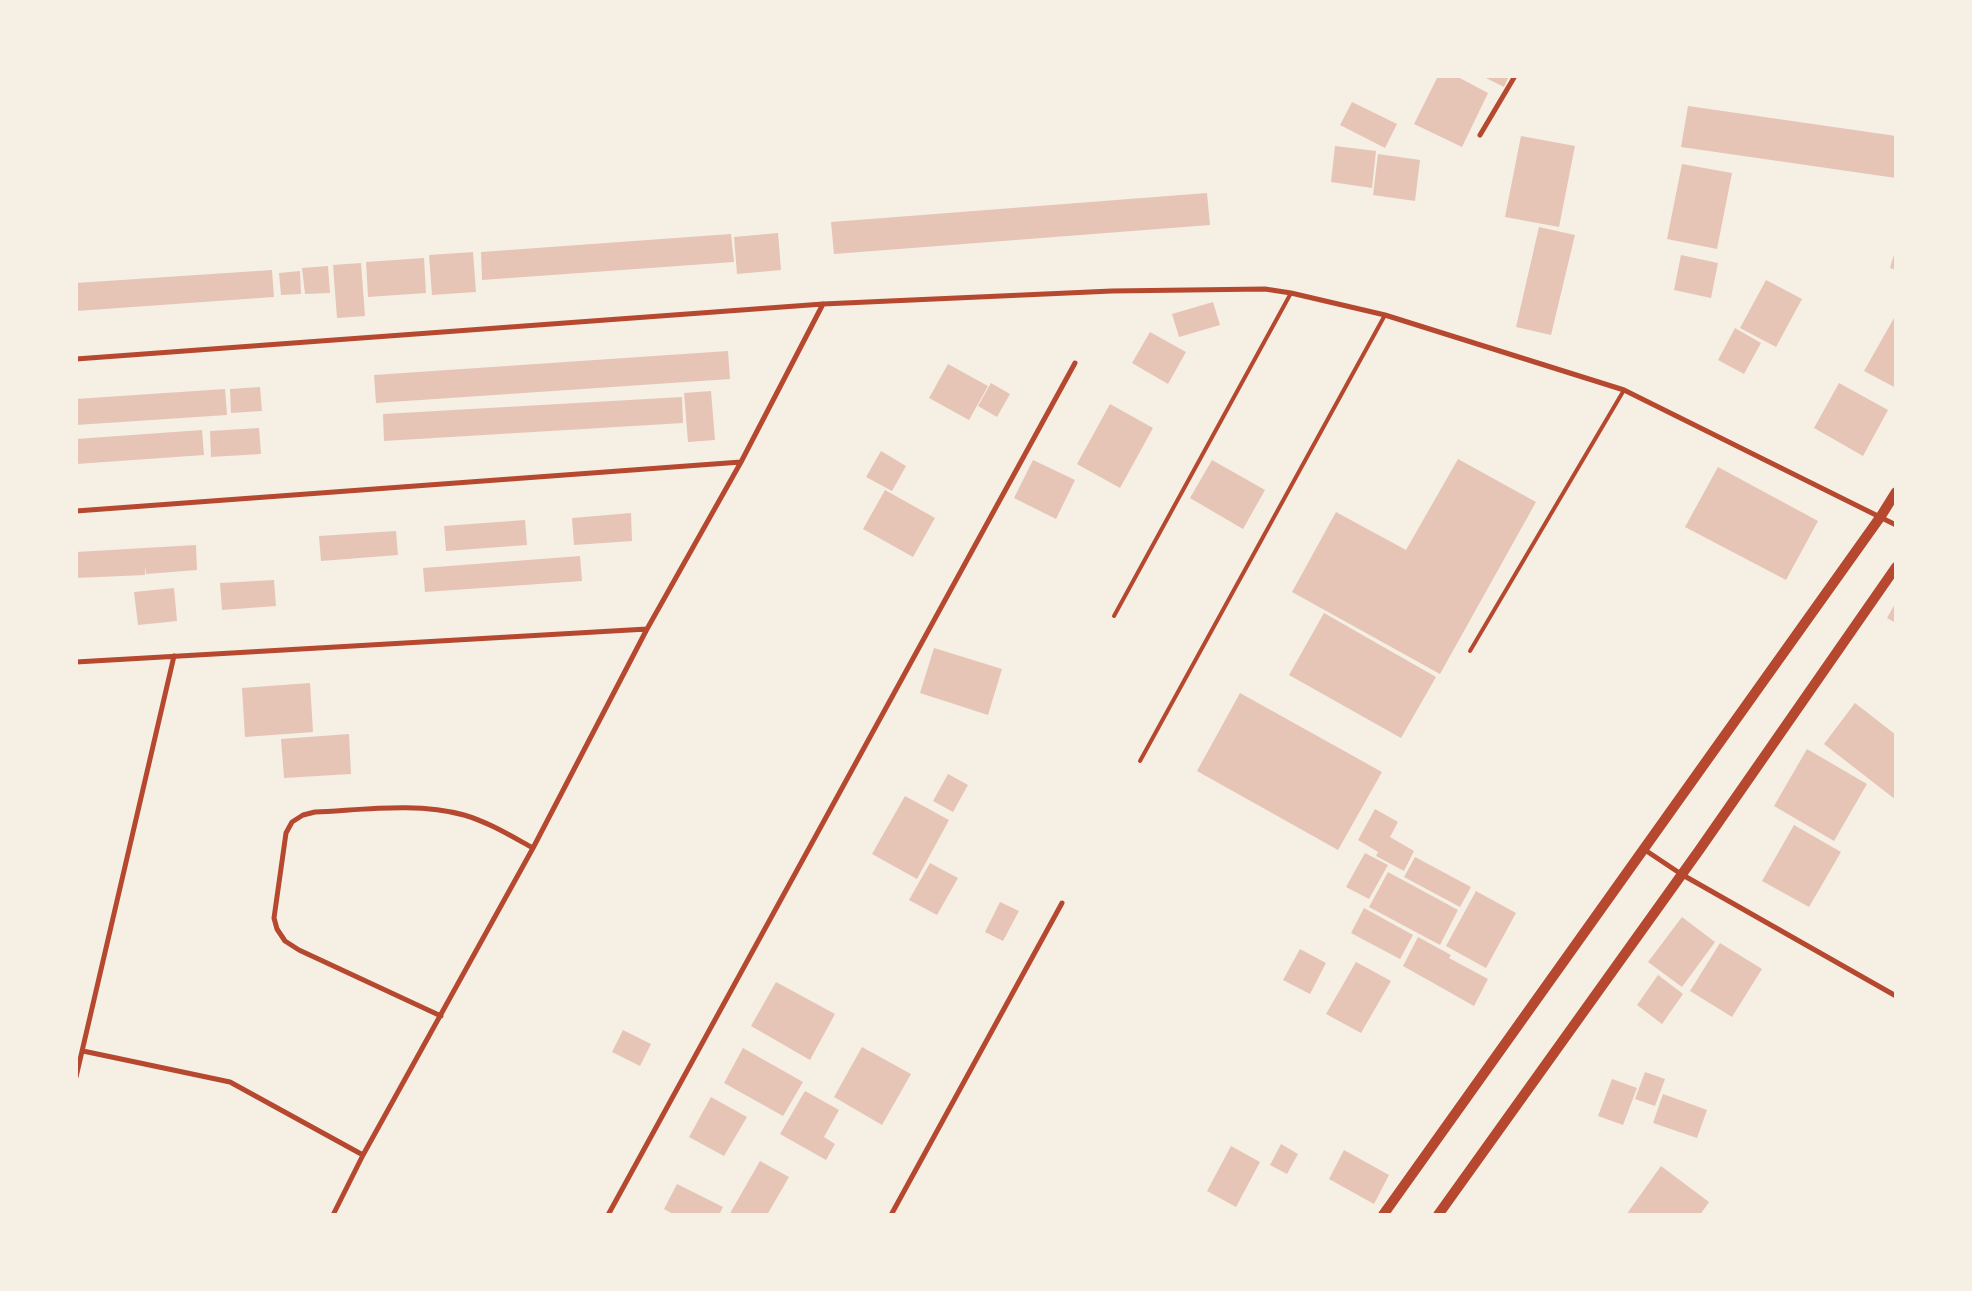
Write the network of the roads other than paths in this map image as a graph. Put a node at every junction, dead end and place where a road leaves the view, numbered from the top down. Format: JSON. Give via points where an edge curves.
{"nodes":[{"id":1,"x":1515,"y":76,"type":"edge"},
{"id":2,"x":1480,"y":135,"type":"dead end"},
{"id":3,"x":1291,"y":293,"type":"junction"},
{"id":4,"x":824,"y":304,"type":"junction"},
{"id":5,"x":1385,"y":315,"type":"junction"},
{"id":6,"x":76,"y":359,"type":"edge"},
{"id":7,"x":1075,"y":363,"type":"dead end"},
{"id":8,"x":1624,"y":390,"type":"junction"},
{"id":9,"x":741,"y":462,"type":"junction"},
{"id":10,"x":1896,"y":492,"type":"edge"},
{"id":11,"x":76,"y":511,"type":"edge"},
{"id":12,"x":1881,"y":516,"type":"junction"},
{"id":13,"x":1896,"y":525,"type":"edge"},
{"id":14,"x":1896,"y":567,"type":"edge"},
{"id":15,"x":1114,"y":616,"type":"dead end"},
{"id":16,"x":647,"y":629,"type":"junction"},
{"id":17,"x":1470,"y":651,"type":"dead end"},
{"id":18,"x":174,"y":656,"type":"junction"},
{"id":19,"x":76,"y":662,"type":"edge"},
{"id":20,"x":1140,"y":761,"type":"dead end"},
{"id":21,"x":533,"y":848,"type":"junction"},
{"id":22,"x":1645,"y":850,"type":"junction"},
{"id":23,"x":1681,"y":874,"type":"junction"},
{"id":24,"x":1062,"y":903,"type":"dead end"},
{"id":25,"x":1896,"y":996,"type":"edge"},
{"id":26,"x":441,"y":1016,"type":"junction"},
{"id":27,"x":83,"y":1051,"type":"junction"},
{"id":28,"x":76,"y":1077,"type":"edge"},
{"id":29,"x":363,"y":1156,"type":"junction"},
{"id":30,"x":333,"y":1215,"type":"edge"},
{"id":31,"x":608,"y":1215,"type":"edge"},
{"id":32,"x":891,"y":1215,"type":"edge"},
{"id":33,"x":1384,"y":1215,"type":"edge"},
{"id":34,"x":1438,"y":1215,"type":"edge"}],
"edges":[{"from":1,"to":2,"type":"street"},
{"from":3,"to":4,"type":"street","via":[[1266,289],[1112,291]]},
{"from":3,"to":5,"type":"street"},
{"from":3,"to":15,"type":"lane"},
{"from":4,"to":6,"type":"street"},
{"from":4,"to":9,"type":"street"},
{"from":5,"to":8,"type":"street"},
{"from":5,"to":20,"type":"lane"},
{"from":7,"to":31,"type":"street"},
{"from":8,"to":12,"type":"street"},
{"from":8,"to":17,"type":"lane"},
{"from":9,"to":11,"type":"street"},
{"from":9,"to":16,"type":"street"},
{"from":10,"to":12,"type":"main road"},
{"from":12,"to":13,"type":"street"},
{"from":12,"to":22,"type":"main road"},
{"from":14,"to":23,"type":"main road"},
{"from":16,"to":18,"type":"street"},
{"from":16,"to":21,"type":"street"},
{"from":18,"to":19,"type":"street"},
{"from":18,"to":27,"type":"street"},
{"from":21,"to":26,"type":"street"},
{"from":21,"to":26,"type":"street","via":[[464,815],[415,808],[315,812],[292,822],[286,833],[274,918],[284,941]]},
{"from":22,"to":23,"type":"street"},
{"from":22,"to":33,"type":"main road"},
{"from":23,"to":25,"type":"street"},
{"from":23,"to":34,"type":"main road"},
{"from":24,"to":32,"type":"street"},
{"from":26,"to":29,"type":"street"},
{"from":27,"to":28,"type":"street"},
{"from":27,"to":29,"type":"street","via":[[230,1082]]},
{"from":29,"to":30,"type":"street"}]}
